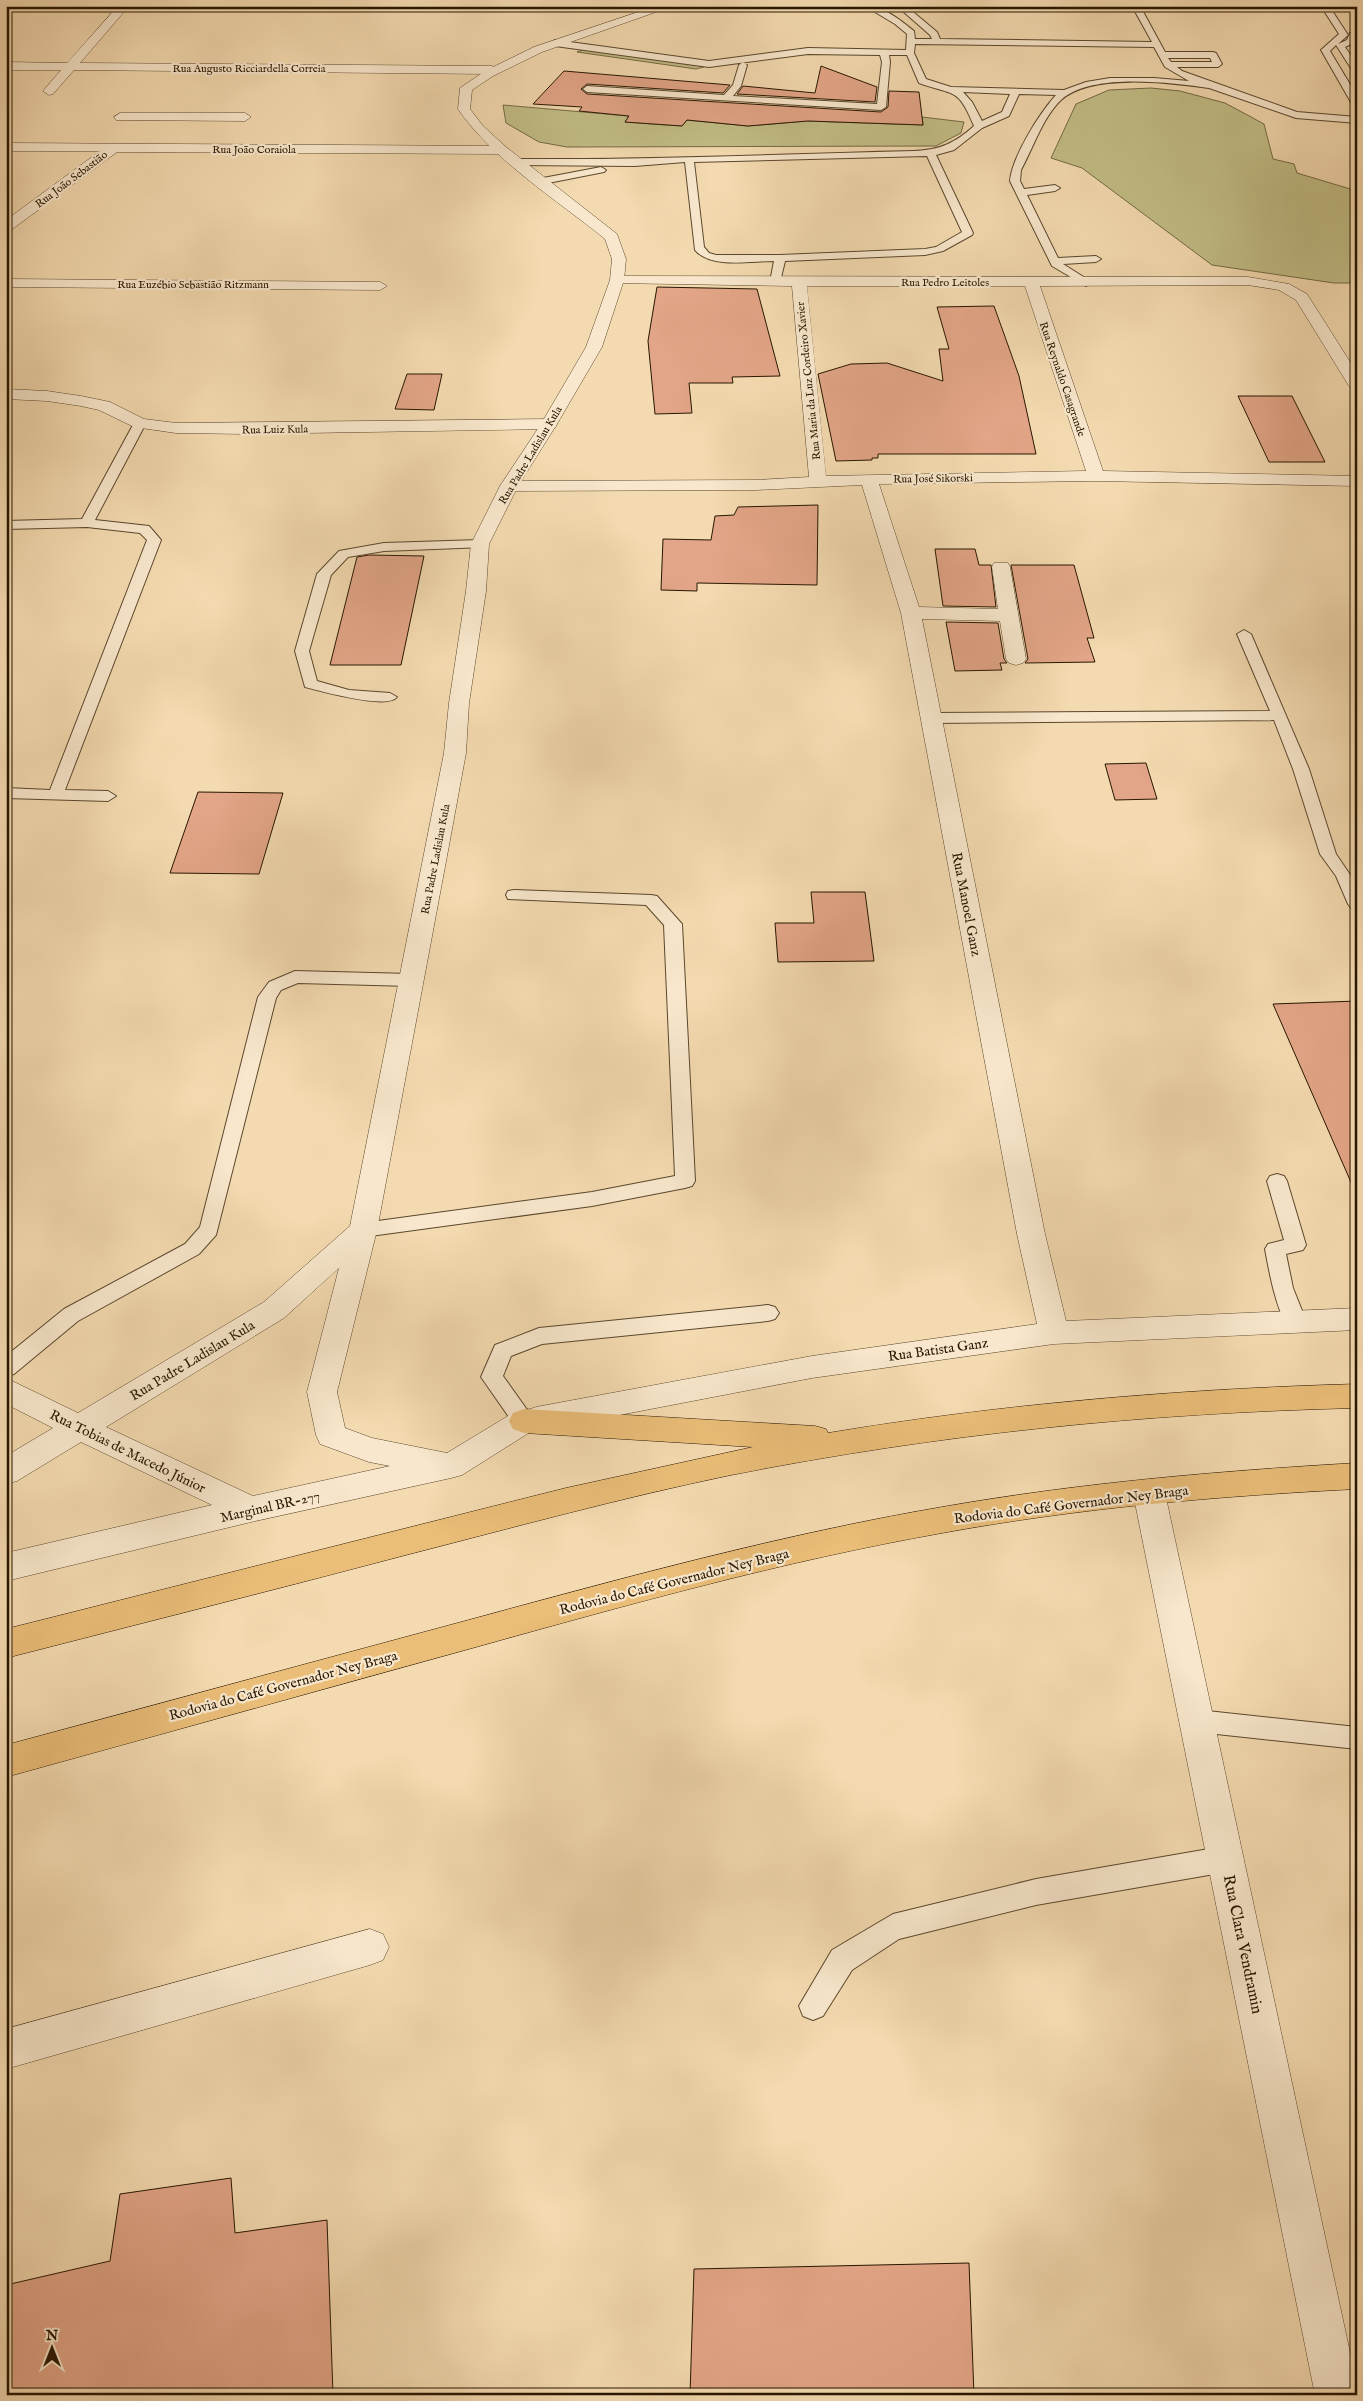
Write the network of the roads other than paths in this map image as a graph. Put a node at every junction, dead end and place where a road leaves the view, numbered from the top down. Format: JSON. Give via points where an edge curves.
{"nodes":[{"id":1,"x":124,"y":6,"type":"edge"},
{"id":2,"x":668,"y":6,"type":"edge"},
{"id":3,"x":869,"y":6,"type":"edge"},
{"id":4,"x":901,"y":6,"type":"edge"},
{"id":5,"x":1136,"y":6,"type":"edge"},
{"id":6,"x":1331,"y":7,"type":"edge"},
{"id":7,"x":1346,"y":7,"type":"edge"},
{"id":8,"x":1357,"y":8,"type":"edge"},
{"id":9,"x":1355,"y":36,"type":"edge"},
{"id":10,"x":909,"y":41,"type":"junction"},
{"id":11,"x":937,"y":42,"type":"junction"},
{"id":12,"x":1159,"y":45,"type":"junction"},
{"id":13,"x":547,"y":46,"type":"junction"},
{"id":14,"x":910,"y":53,"type":"junction"},
{"id":15,"x":1164,"y":55,"type":"junction"},
{"id":16,"x":885,"y":57,"type":"junction"},
{"id":17,"x":913,"y":62,"type":"junction"},
{"id":18,"x":743,"y":65,"type":"junction"},
{"id":19,"x":1168,"y":65,"type":"junction"},
{"id":20,"x":6,"y":66,"type":"edge"},
{"id":21,"x":68,"y":67,"type":"junction"},
{"id":22,"x":492,"y":70,"type":"junction"},
{"id":23,"x":1357,"y":71,"type":"edge"},
{"id":24,"x":1210,"y":86,"type":"junction"},
{"id":25,"x":588,"y":89,"type":"dead end"},
{"id":26,"x":954,"y":89,"type":"junction"},
{"id":27,"x":49,"y":90,"type":"dead end"},
{"id":28,"x":1015,"y":92,"type":"junction"},
{"id":29,"x":1065,"y":93,"type":"junction"},
{"id":30,"x":726,"y":98,"type":"junction"},
{"id":31,"x":1357,"y":104,"type":"edge"},
{"id":32,"x":120,"y":117,"type":"dead end"},
{"id":33,"x":186,"y":117,"type":"junction"},
{"id":34,"x":245,"y":117,"type":"dead end"},
{"id":35,"x":1357,"y":120,"type":"edge"},
{"id":36,"x":980,"y":126,"type":"junction"},
{"id":37,"x":6,"y":147,"type":"edge"},
{"id":38,"x":113,"y":148,"type":"junction"},
{"id":39,"x":169,"y":148,"type":"junction"},
{"id":40,"x":501,"y":150,"type":"junction"},
{"id":41,"x":931,"y":154,"type":"junction"},
{"id":42,"x":689,"y":159,"type":"junction"},
{"id":43,"x":517,"y":162,"type":"junction"},
{"id":44,"x":635,"y":163,"type":"junction"},
{"id":45,"x":543,"y":181,"type":"junction"},
{"id":46,"x":1055,"y":188,"type":"dead end"},
{"id":47,"x":1020,"y":193,"type":"junction"},
{"id":48,"x":6,"y":227,"type":"edge"},
{"id":49,"x":780,"y":258,"type":"junction"},
{"id":50,"x":1096,"y":258,"type":"dead end"},
{"id":51,"x":1054,"y":261,"type":"junction"},
{"id":52,"x":616,"y":280,"type":"junction"},
{"id":53,"x":775,"y":282,"type":"junction"},
{"id":54,"x":799,"y":282,"type":"junction"},
{"id":55,"x":1031,"y":282,"type":"junction"},
{"id":56,"x":6,"y":283,"type":"edge"},
{"id":57,"x":1086,"y":283,"type":"junction"},
{"id":58,"x":380,"y":286,"type":"dead end"},
{"id":59,"x":1357,"y":386,"type":"edge"},
{"id":60,"x":6,"y":394,"type":"edge"},
{"id":61,"x":140,"y":423,"type":"junction"},
{"id":62,"x":549,"y":424,"type":"junction"},
{"id":63,"x":1096,"y":476,"type":"junction"},
{"id":64,"x":870,"y":478,"type":"junction"},
{"id":65,"x":818,"y":481,"type":"junction"},
{"id":66,"x":1357,"y":481,"type":"edge"},
{"id":67,"x":509,"y":486,"type":"junction"},
{"id":68,"x":87,"y":523,"type":"junction"},
{"id":69,"x":6,"y":525,"type":"edge"},
{"id":70,"x":480,"y":544,"type":"junction"},
{"id":71,"x":1001,"y":567,"type":"dead end"},
{"id":72,"x":911,"y":613,"type":"junction"},
{"id":73,"x":1009,"y":615,"type":"junction"},
{"id":74,"x":1244,"y":634,"type":"dead end"},
{"id":75,"x":1016,"y":659,"type":"dead end"},
{"id":76,"x":390,"y":697,"type":"dead end"},
{"id":77,"x":1280,"y":715,"type":"junction"},
{"id":78,"x":931,"y":718,"type":"junction"},
{"id":79,"x":6,"y":793,"type":"edge"},
{"id":80,"x":56,"y":794,"type":"junction"},
{"id":81,"x":108,"y":796,"type":"dead end"},
{"id":82,"x":514,"y":895,"type":"dead end"},
{"id":83,"x":1357,"y":904,"type":"edge"},
{"id":84,"x":411,"y":980,"type":"junction"},
{"id":85,"x":1277,"y":1181,"type":"dead end"},
{"id":86,"x":363,"y":1230,"type":"junction"},
{"id":87,"x":768,"y":1313,"type":"dead end"},
{"id":88,"x":1357,"y":1319,"type":"edge"},
{"id":89,"x":1296,"y":1323,"type":"junction"},
{"id":90,"x":1054,"y":1333,"type":"junction"},
{"id":91,"x":6,"y":1368,"type":"edge"},
{"id":92,"x":6,"y":1390,"type":"edge"},
{"id":93,"x":1357,"y":1396,"type":"edge"},
{"id":94,"x":524,"y":1421,"type":"junction"},
{"id":95,"x":80,"y":1428,"type":"junction"},
{"id":96,"x":859,"y":1440,"type":"junction"},
{"id":97,"x":451,"y":1466,"type":"junction"},
{"id":98,"x":6,"y":1472,"type":"edge"},
{"id":99,"x":1357,"y":1476,"type":"edge"},
{"id":100,"x":1149,"y":1493,"type":"junction"},
{"id":101,"x":251,"y":1509,"type":"junction"},
{"id":102,"x":6,"y":1567,"type":"edge"},
{"id":103,"x":6,"y":1644,"type":"edge"},
{"id":104,"x":1198,"y":1721,"type":"junction"},
{"id":105,"x":1357,"y":1738,"type":"edge"},
{"id":106,"x":6,"y":1761,"type":"edge"},
{"id":107,"x":1226,"y":1859,"type":"junction"},
{"id":108,"x":370,"y":1947,"type":"dead end"},
{"id":109,"x":813,"y":2006,"type":"dead end"},
{"id":110,"x":6,"y":2050,"type":"edge"},
{"id":111,"x":1337,"y":2395,"type":"edge"}],
"edges":[{"from":1,"to":21,"type":"street"},
{"from":2,"to":13,"type":"street","name":"Rua Padre Ladislau Kula"},
{"from":3,"to":10,"type":"lane","via":[[907,28],[911,33]]},
{"from":4,"to":11,"type":"lane","via":[[934,34]]},
{"from":5,"to":12,"type":"lane"},
{"from":6,"to":7,"type":"lane"},
{"from":6,"to":9,"type":"lane"},
{"from":6,"to":31,"type":"lane","via":[[1344,35],[1325,50]]},
{"from":7,"to":8,"type":"lane"},
{"from":9,"to":23,"type":"lane","via":[[1340,46]]},
{"from":10,"to":11,"type":"lane"},
{"from":10,"to":14,"type":"lane"},
{"from":11,"to":12,"type":"lane"},
{"from":12,"to":15,"type":"lane"},
{"from":13,"to":16,"type":"lane","via":[[709,64],[793,52]]},
{"from":13,"to":18,"type":"lane","via":[[707,72]]},
{"from":13,"to":22,"type":"street","name":"Rua Padre Ladislau Kula"},
{"from":14,"to":16,"type":"lane"},
{"from":14,"to":17,"type":"lane"},
{"from":15,"to":19,"type":"lane"},
{"from":15,"to":19,"type":"lane","via":[[1213,55],[1218,64]]},
{"from":16,"to":17,"type":"lane"},
{"from":16,"to":18,"type":"lane","via":[[761,61]]},
{"from":16,"to":30,"type":"lane","via":[[881,107]]},
{"from":17,"to":26,"type":"lane","via":[[922,81]]},
{"from":18,"to":30,"type":"lane","via":[[734,78],[737,86]]},
{"from":19,"to":24,"type":"lane"},
{"from":20,"to":21,"type":"street","name":"Rua Augusto Ricciardella Correia"},
{"from":21,"to":22,"type":"street","name":"Rua Augusto Ricciardella Correia"},
{"from":21,"to":27,"type":"street"},
{"from":22,"to":40,"type":"street","name":"Rua Padre Ladislau Kula","via":[[466,88],[464,109],[478,130]]},
{"from":24,"to":29,"type":"lane","via":[[1159,79],[1125,80],[1073,88]]},
{"from":24,"to":35,"type":"lane","via":[[1296,115]]},
{"from":25,"to":30,"type":"lane"},
{"from":26,"to":28,"type":"lane"},
{"from":26,"to":36,"type":"lane","via":[[970,103]]},
{"from":28,"to":29,"type":"lane"},
{"from":28,"to":36,"type":"lane","via":[[1006,114]]},
{"from":29,"to":47,"type":"lane","via":[[1058,98],[1016,170],[1015,181]]},
{"from":32,"to":33,"type":"street"},
{"from":33,"to":34,"type":"street"},
{"from":33,"to":39,"type":"street"},
{"from":36,"to":41,"type":"lane","via":[[957,147]]},
{"from":37,"to":38,"type":"street","name":"Rua João Coraiola"},
{"from":38,"to":39,"type":"street","name":"Rua João Coraiola"},
{"from":38,"to":48,"type":"street","name":"Rua João Sebastião"},
{"from":39,"to":40,"type":"street","name":"Rua João Coraiola"},
{"from":40,"to":43,"type":"street","name":"Rua Padre Ladislau Kula"},
{"from":41,"to":42,"type":"lane"},
{"from":41,"to":49,"type":"lane","via":[[968,233],[939,249],[925,252]]},
{"from":42,"to":44,"type":"lane"},
{"from":42,"to":49,"type":"lane","via":[[699,248],[706,256]]},
{"from":43,"to":44,"type":"lane"},
{"from":43,"to":45,"type":"street","name":"Rua Padre Ladislau Kula"},
{"from":44,"to":45,"type":"lane"},
{"from":45,"to":52,"type":"street","name":"Rua Padre Ladislau Kula","via":[[612,237],[619,259]]},
{"from":46,"to":47,"type":"lane"},
{"from":47,"to":51,"type":"lane"},
{"from":49,"to":53,"type":"lane"},
{"from":50,"to":51,"type":"lane"},
{"from":51,"to":57,"type":"lane"},
{"from":52,"to":53,"type":"street","name":"Rua Pedro Leitoles"},
{"from":52,"to":62,"type":"street","name":"Rua Padre Ladislau Kula","via":[[594,347]]},
{"from":53,"to":54,"type":"street","name":"Rua Pedro Leitoles"},
{"from":54,"to":55,"type":"street","name":"Rua Pedro Leitoles"},
{"from":54,"to":65,"type":"street","name":"Rua Maria da Luz Cordeiro Xavier"},
{"from":55,"to":57,"type":"street","name":"Rua Pedro Leitoles"},
{"from":55,"to":63,"type":"street","name":"Rua Reynaldo Casagrande"},
{"from":56,"to":58,"type":"street","name":"Rua Euzébio Sebastião Ritzmann"},
{"from":57,"to":59,"type":"street","name":"Rua Pedro Leitoles","via":[[1248,281],[1294,290],[1302,297]]},
{"from":60,"to":61,"type":"street","name":"Rua Luiz Kula","via":[[81,401],[104,406]]},
{"from":61,"to":62,"type":"street","name":"Rua Luiz Kula","via":[[176,428],[246,429]]},
{"from":61,"to":68,"type":"lane"},
{"from":62,"to":67,"type":"street","name":"Rua Padre Ladislau Kula"},
{"from":63,"to":64,"type":"street","name":"Rua José Sikorski"},
{"from":63,"to":66,"type":"street","name":"Rua José Sikorski"},
{"from":64,"to":65,"type":"street","name":"Rua José Sikorski"},
{"from":64,"to":72,"type":"street","name":"Rua Manoel Ganz"},
{"from":65,"to":67,"type":"street","name":"Rua José Sikorski","via":[[756,485]]},
{"from":67,"to":70,"type":"street","name":"Rua Padre Ladislau Kula"},
{"from":68,"to":69,"type":"lane"},
{"from":68,"to":80,"type":"lane","via":[[144,529],[154,540]]},
{"from":70,"to":76,"type":"lane","via":[[384,547],[344,554],[324,574],[302,651],[310,684],[349,694]]},
{"from":70,"to":84,"type":"street","name":"Rua Padre Ladislau Kula","via":[[476,591],[458,702],[455,753]]},
{"from":71,"to":73,"type":"street"},
{"from":72,"to":73,"type":"street"},
{"from":72,"to":78,"type":"street","name":"Rua Manoel Ganz"},
{"from":73,"to":75,"type":"street"},
{"from":74,"to":77,"type":"lane"},
{"from":77,"to":78,"type":"lane"},
{"from":77,"to":83,"type":"lane","via":[[1328,854],[1344,876]]},
{"from":78,"to":90,"type":"street","name":"Rua Manoel Ganz","via":[[1030,1234]]},
{"from":79,"to":80,"type":"lane"},
{"from":80,"to":81,"type":"lane"},
{"from":82,"to":86,"type":"lane","via":[[651,900],[673,924],[685,1181],[592,1199]]},
{"from":84,"to":86,"type":"street","name":"Rua Padre Ladislau Kula"},
{"from":84,"to":91,"type":"lane","via":[[295,977],[275,986],[266,997],[209,1230],[192,1249],[72,1315]]},
{"from":85,"to":89,"type":"lane","via":[[1296,1245],[1274,1249]]},
{"from":86,"to":95,"type":"street","name":"Rua Padre Ladislau Kula","via":[[274,1310]]},
{"from":86,"to":97,"type":"street","name":"Rua Padre Ladislau Kula","via":[[322,1392],[331,1435],[369,1450]]},
{"from":87,"to":94,"type":"lane","via":[[539,1336],[503,1351],[492,1378]]},
{"from":88,"to":89,"type":"street","name":"Rua Batista Ganz"},
{"from":89,"to":90,"type":"street","name":"Rua Batista Ganz"},
{"from":90,"to":94,"type":"street","name":"Rua Batista Ganz","via":[[812,1367]]},
{"from":92,"to":95,"type":"street","name":"Rua Tobias de Macedo Júnior"},
{"from":93,"to":96,"type":"highway","via":[[1169,1403],[1037,1415]]},
{"from":94,"to":96,"type":"highway"},
{"from":94,"to":97,"type":"street","name":"Marginal BR-277"},
{"from":95,"to":98,"type":"street","name":"Rua Padre Ladislau Kula"},
{"from":95,"to":101,"type":"street","name":"Rua Tobias de Macedo Júnior"},
{"from":96,"to":103,"type":"highway","via":[[632,1484]]},
{"from":97,"to":101,"type":"street","name":"Marginal BR-277"},
{"from":99,"to":100,"type":"highway","name":"Rodovia do Café Governador Ney Braga"},
{"from":100,"to":104,"type":"street","name":"Rua Clara Vendramin"},
{"from":100,"to":106,"type":"highway","name":"Rodovia do Café Governador Ney Braga","via":[[1020,1508],[888,1530],[732,1564]]},
{"from":101,"to":102,"type":"street","name":"Marginal BR-277"},
{"from":104,"to":105,"type":"lane"},
{"from":104,"to":107,"type":"street","name":"Rua Clara Vendramin"},
{"from":107,"to":109,"type":"lane","via":[[1036,1892],[892,1928],[842,1960]]},
{"from":107,"to":111,"type":"street","name":"Rua Clara Vendramin"},
{"from":108,"to":110,"type":"street"}]}
